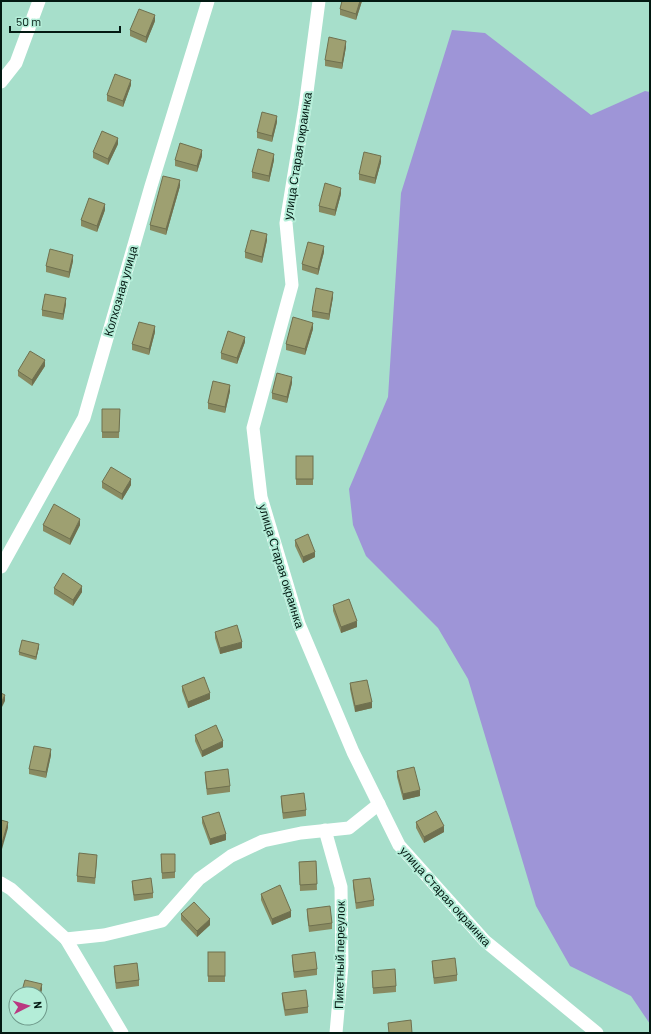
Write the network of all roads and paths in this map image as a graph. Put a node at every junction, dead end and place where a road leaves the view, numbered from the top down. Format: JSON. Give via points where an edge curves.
{"nodes":[{"id":1,"x":39,"y":1,"type":"edge"},
{"id":2,"x":208,"y":1,"type":"edge"},
{"id":3,"x":319,"y":1,"type":"edge"},
{"id":4,"x":1,"y":82,"type":"edge"},
{"id":5,"x":1,"y":567,"type":"edge"},
{"id":6,"x":378,"y":804,"type":"junction"},
{"id":7,"x":324,"y":830,"type":"junction"},
{"id":8,"x":1,"y":883,"type":"edge"},
{"id":9,"x":66,"y":939,"type":"junction"},
{"id":10,"x":120,"y":1031,"type":"edge"},
{"id":11,"x":336,"y":1033,"type":"edge"},
{"id":12,"x":597,"y":1033,"type":"edge"}],
"edges":[{"from":1,"to":4,"type":"street","via":[[16,63]]},
{"from":2,"to":5,"type":"street","name":"Колхозная улица","via":[[84,418]]},
{"from":3,"to":6,"type":"street","name":"улица Старая окраинка","via":[[286,223],[292,285],[252,428],[261,497],[299,624]]},
{"from":6,"to":7,"type":"street","via":[[349,828]]},
{"from":6,"to":12,"type":"street","name":"улица Старая окраинка","via":[[399,845],[485,942]]},
{"from":7,"to":9,"type":"street","via":[[263,841],[231,856],[199,879],[162,921],[104,935]]},
{"from":7,"to":11,"type":"street","name":"Пикетный переулок","via":[[340,887],[342,965]]},
{"from":8,"to":9,"type":"street","via":[[12,889]]},
{"from":9,"to":10,"type":"street"}]}
